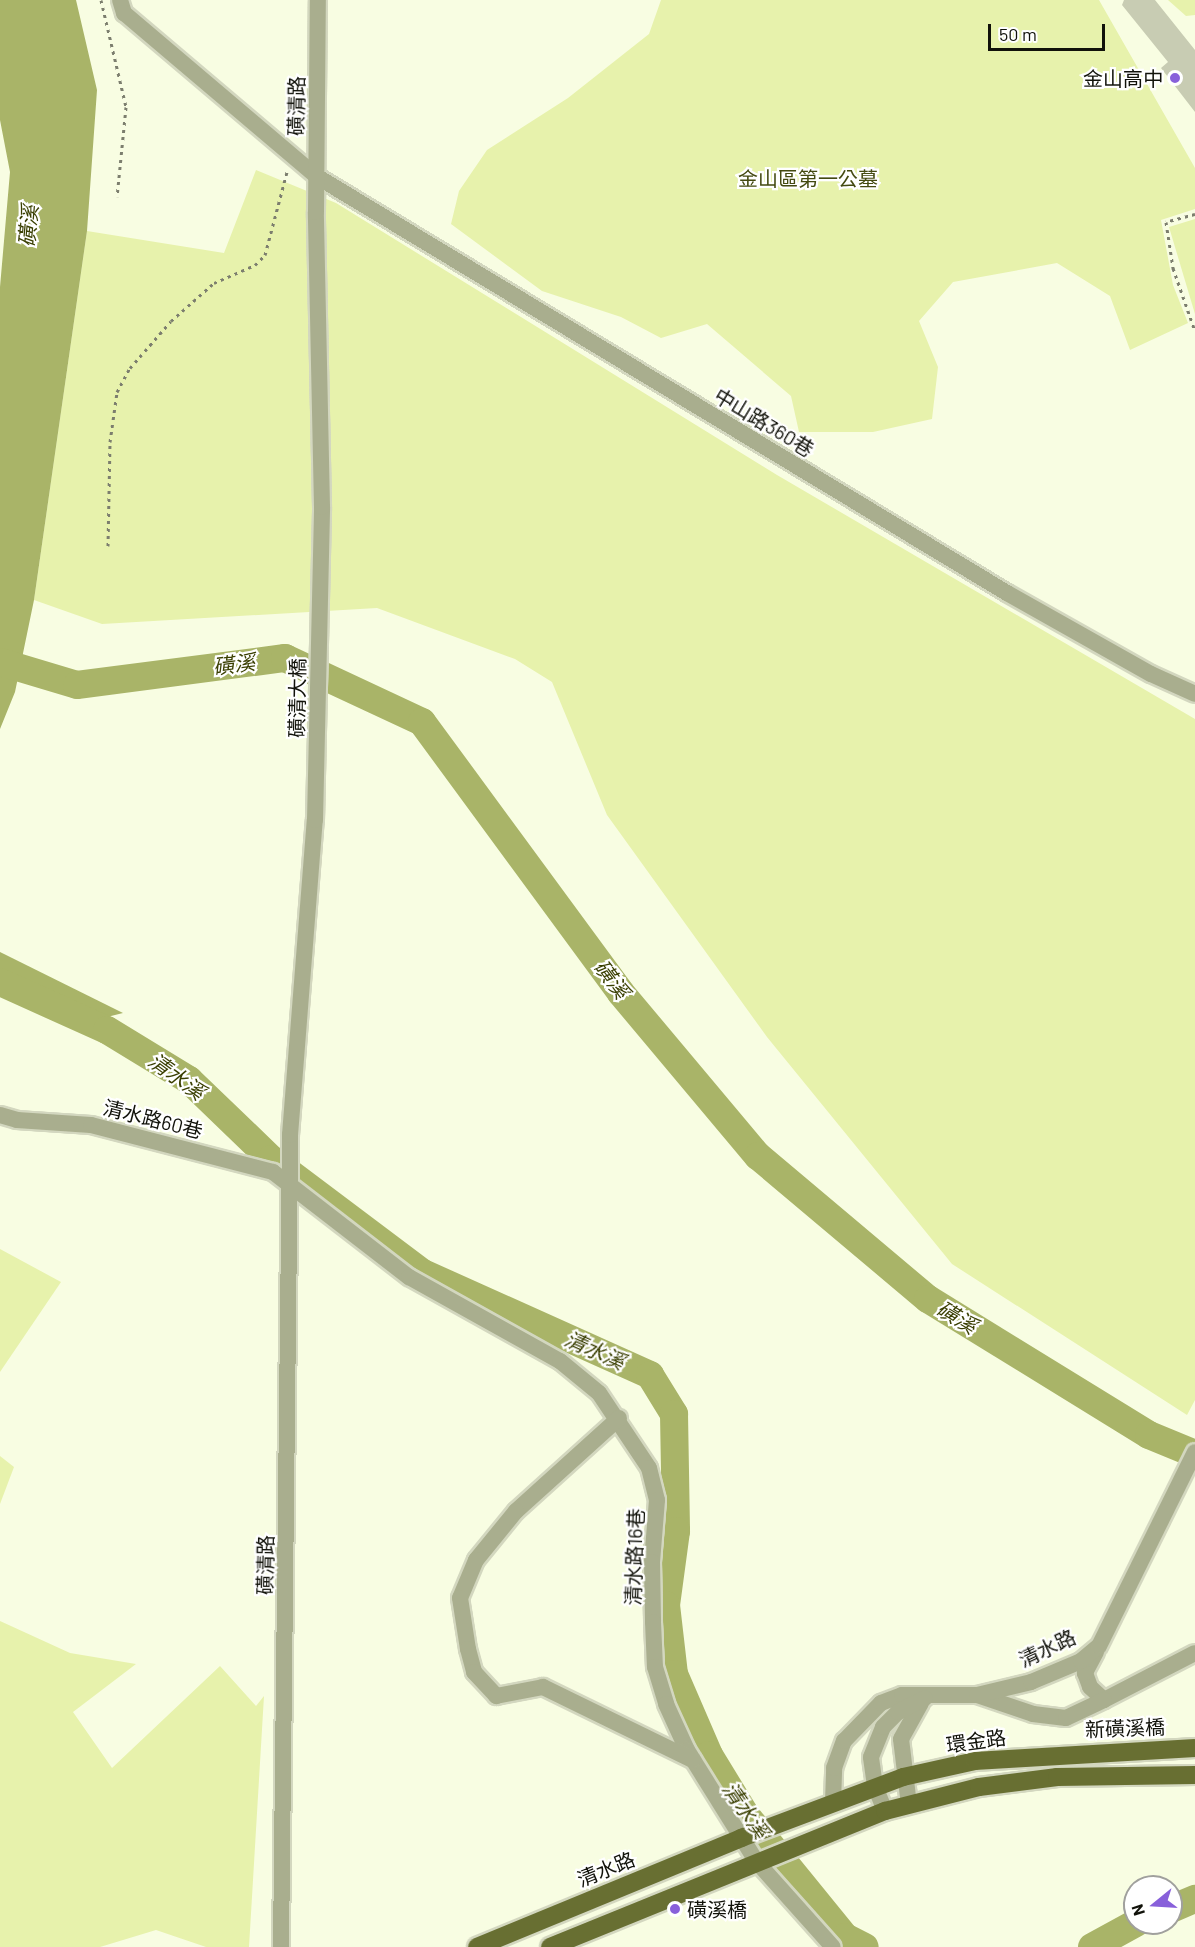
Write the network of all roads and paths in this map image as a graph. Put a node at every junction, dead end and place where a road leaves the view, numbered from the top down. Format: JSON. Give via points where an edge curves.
{"nodes":[{"id":1,"x":102,"y":0,"type":"edge"},
{"id":2,"x":120,"y":0,"type":"edge"},
{"id":3,"x":318,"y":0,"type":"edge"},
{"id":4,"x":293,"y":157,"type":"junction"},
{"id":5,"x":316,"y":176,"type":"junction"},
{"id":6,"x":117,"y":197,"type":"dead end"},
{"id":7,"x":316,"y":212,"type":"joint"},
{"id":8,"x":1195,"y":214,"type":"edge"},
{"id":9,"x":1195,"y":331,"type":"edge"},
{"id":10,"x":108,"y":546,"type":"dead end"},
{"id":11,"x":1195,"y":694,"type":"edge"},
{"id":12,"x":0,"y":1115,"type":"edge"},
{"id":13,"x":291,"y":1184,"type":"junction"},
{"id":14,"x":619,"y":1418,"type":"junction"},
{"id":15,"x":1195,"y":1452,"type":"edge"},
{"id":16,"x":1099,"y":1646,"type":"junction"},
{"id":17,"x":1195,"y":1653,"type":"edge"},
{"id":18,"x":977,"y":1695,"type":"junction"},
{"id":19,"x":925,"y":1698,"type":"junction"},
{"id":20,"x":1104,"y":1700,"type":"junction"},
{"id":21,"x":1195,"y":1748,"type":"edge"},
{"id":22,"x":1057,"y":1753,"type":"joint"},
{"id":23,"x":693,"y":1760,"type":"junction"},
{"id":24,"x":1195,"y":1775,"type":"edge"},
{"id":25,"x":903,"y":1777,"type":"junction"},
{"id":26,"x":875,"y":1786,"type":"junction"},
{"id":27,"x":833,"y":1802,"type":"junction"},
{"id":28,"x":909,"y":1805,"type":"junction"},
{"id":29,"x":885,"y":1811,"type":"junction"},
{"id":30,"x":747,"y":1836,"type":"junction"},
{"id":31,"x":759,"y":1859,"type":"junction"},
{"id":32,"x":281,"y":1947,"type":"edge"},
{"id":33,"x":477,"y":1947,"type":"edge"},
{"id":34,"x":550,"y":1947,"type":"edge"},
{"id":35,"x":833,"y":1947,"type":"edge"}],
"edges":[{"from":1,"to":6,"type":"path","via":[[126,107]]},
{"from":2,"to":4,"type":"street","name":"中山路360巷","via":[[124,13]]},
{"from":3,"to":5,"type":"street","name":"磺清路"},
{"from":4,"to":5,"type":"street","name":"中山路360巷"},
{"from":4,"to":10,"type":"path","via":[[265,255],[255,265],[214,283],[171,321],[130,368],[117,392],[110,442]]},
{"from":5,"to":7,"type":"street","name":"磺清路"},
{"from":5,"to":11,"type":"street","name":"中山路360巷","via":[[1006,592],[1151,674]]},
{"from":7,"to":13,"type":"street","name":"磺清大橋","via":[[322,507],[315,809],[290,1135]]},
{"from":8,"to":9,"type":"path","via":[[1166,222],[1173,268]]},
{"from":12,"to":13,"type":"street","name":"清水路60巷","via":[[17,1120],[91,1125],[273,1172]]},
{"from":13,"to":14,"type":"street","name":"清水路16巷","via":[[409,1277],[560,1361],[598,1393]]},
{"from":13,"to":32,"type":"street","name":"磺清路"},
{"from":14,"to":23,"type":"street","name":"清水路16巷","via":[[649,1468],[657,1500],[652,1562],[655,1667],[666,1704]]},
{"from":14,"to":23,"type":"street","via":[[516,1511],[476,1560],[460,1598],[468,1650],[474,1672],[496,1696],[543,1687]]},
{"from":15,"to":16,"type":"street","name":"清水路"},
{"from":16,"to":18,"type":"street","name":"清水路","via":[[1081,1661],[1031,1682]]},
{"from":16,"to":20,"type":"street","name":"清水路","via":[[1085,1673],[1090,1687]]},
{"from":17,"to":20,"type":"street","name":"清水路"},
{"from":18,"to":19,"type":"street","name":"清水路"},
{"from":18,"to":20,"type":"street","name":"清水路","via":[[1033,1714],[1066,1718]]},
{"from":19,"to":25,"type":"street","via":[[910,1716],[902,1739]]},
{"from":19,"to":26,"type":"street","via":[[898,1712],[883,1727],[871,1757]]},
{"from":19,"to":27,"type":"street","name":"清水路","via":[[902,1695],[881,1703],[860,1720],[838,1756]]},
{"from":21,"to":22,"type":"main road","name":"新磺溪橋"},
{"from":22,"to":25,"type":"main road","name":"環金路","via":[[975,1761]]},
{"from":23,"to":30,"type":"street","name":"清水路16巷"},
{"from":24,"to":28,"type":"main road","via":[[1057,1777],[979,1788]]},
{"from":25,"to":26,"type":"main road"},
{"from":25,"to":28,"type":"street"},
{"from":26,"to":27,"type":"main road"},
{"from":26,"to":29,"type":"street"},
{"from":27,"to":30,"type":"main road","name":"清水路"},
{"from":28,"to":29,"type":"main road"},
{"from":29,"to":31,"type":"main road"},
{"from":30,"to":31,"type":"street","name":"清水路16巷"},
{"from":30,"to":33,"type":"main road","name":"清水路"},
{"from":31,"to":34,"type":"main road"},
{"from":31,"to":35,"type":"street","name":"清水路16巷"}]}
